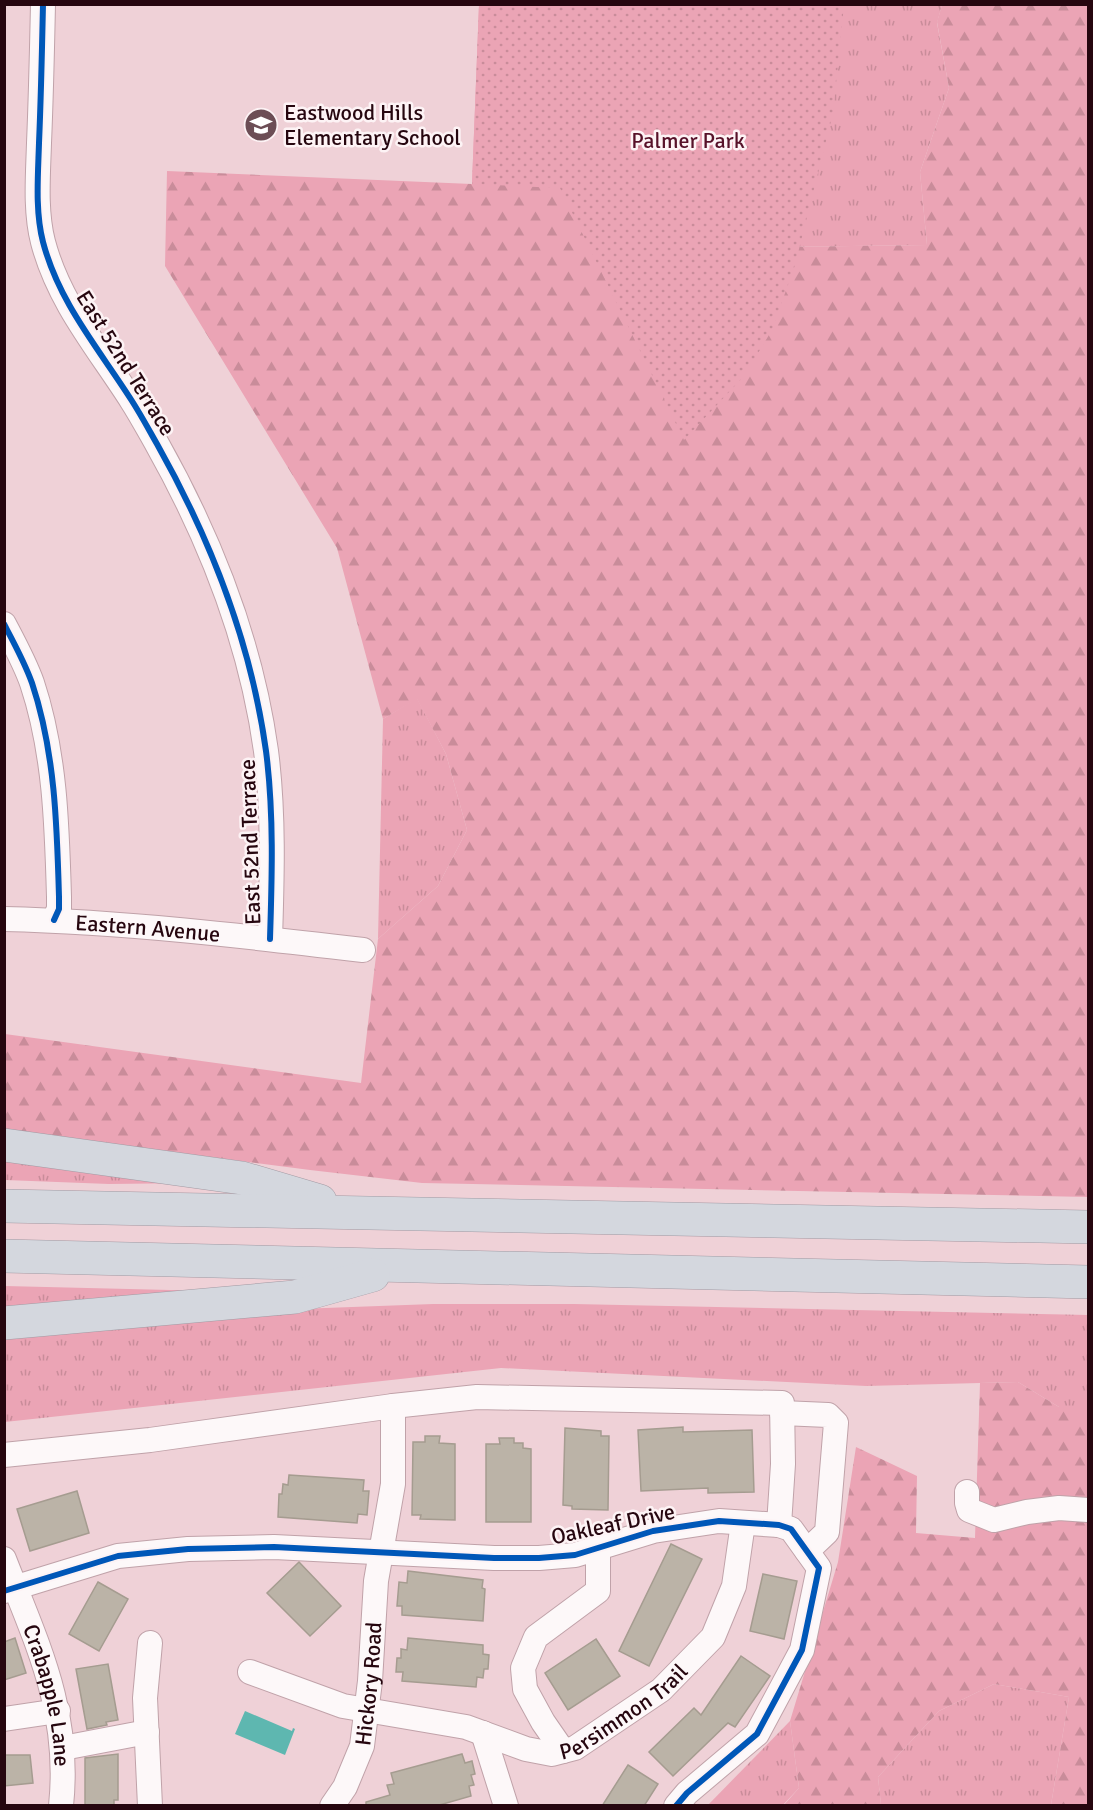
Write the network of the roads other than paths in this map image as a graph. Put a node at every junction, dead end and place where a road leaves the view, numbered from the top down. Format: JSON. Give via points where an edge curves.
{"nodes":[{"id":1,"x":43,"y":4,"type":"edge"},
{"id":2,"x":4,"y":624,"type":"edge"},
{"id":3,"x":4,"y":919,"type":"edge"},
{"id":4,"x":54,"y":920,"type":"junction"},
{"id":5,"x":270,"y":939,"type":"junction"},
{"id":6,"x":363,"y":950,"type":"dead end"},
{"id":7,"x":4,"y":1145,"type":"edge"},
{"id":8,"x":4,"y":1206,"type":"edge"},
{"id":9,"x":362,"y":1213,"type":"junction"},
{"id":10,"x":1089,"y":1227,"type":"edge"},
{"id":11,"x":4,"y":1256,"type":"edge"},
{"id":12,"x":404,"y":1266,"type":"junction"},
{"id":13,"x":1089,"y":1282,"type":"edge"},
{"id":14,"x":4,"y":1323,"type":"edge"},
{"id":15,"x":393,"y":1406,"type":"junction"},
{"id":16,"x":782,"y":1408,"type":"junction"},
{"id":17,"x":4,"y":1455,"type":"edge"},
{"id":18,"x":968,"y":1492,"type":"dead end"},
{"id":19,"x":1089,"y":1510,"type":"edge"},
{"id":20,"x":743,"y":1523,"type":"junction"},
{"id":21,"x":779,"y":1525,"type":"junction"},
{"id":22,"x":598,"y":1547,"type":"junction"},
{"id":23,"x":807,"y":1551,"type":"junction"},
{"id":24,"x":380,"y":1553,"type":"junction"},
{"id":25,"x":4,"y":1559,"type":"edge"},
{"id":26,"x":10,"y":1589,"type":"edge"},
{"id":27,"x":150,"y":1643,"type":"dead end"},
{"id":28,"x":250,"y":1672,"type":"dead end"},
{"id":29,"x":57,"y":1711,"type":"junction"},
{"id":30,"x":367,"y":1712,"type":"junction"},
{"id":31,"x":4,"y":1719,"type":"edge"},
{"id":32,"x":147,"y":1732,"type":"junction"},
{"id":33,"x":483,"y":1733,"type":"junction"},
{"id":34,"x":63,"y":1748,"type":"junction"},
{"id":35,"x":563,"y":1751,"type":"junction"},
{"id":36,"x":337,"y":1804,"type":"edge"},
{"id":37,"x":61,"y":1806,"type":"edge"},
{"id":38,"x":150,"y":1806,"type":"edge"},
{"id":39,"x":506,"y":1806,"type":"edge"},
{"id":40,"x":676,"y":1806,"type":"edge"}],
"edges":[{"from":1,"to":5,"type":"street","name":"East 52nd Terrace","via":[[38,194],[42,240],[53,276],[67,303],[133,402],[174,475],[233,608],[254,686],[266,752],[272,852]]},
{"from":2,"to":4,"type":"street","via":[[32,682],[47,743],[57,814],[60,897]]},
{"from":3,"to":4,"type":"street","name":"Eastern Avenue"},
{"from":4,"to":5,"type":"street","name":"Eastern Avenue"},
{"from":5,"to":6,"type":"street","name":"Eastern Avenue"},
{"from":7,"to":9,"type":"highway","via":[[242,1178]]},
{"from":8,"to":9,"type":"highway"},
{"from":9,"to":10,"type":"highway"},
{"from":11,"to":12,"type":"highway"},
{"from":12,"to":13,"type":"highway"},
{"from":12,"to":14,"type":"highway","via":[[295,1297]]},
{"from":15,"to":16,"type":"street","via":[[477,1397]]},
{"from":15,"to":17,"type":"street","via":[[150,1440]]},
{"from":15,"to":24,"type":"street","name":"Hickory Road","via":[[393,1484]]},
{"from":16,"to":21,"type":"street"},
{"from":16,"to":23,"type":"street","via":[[828,1415],[836,1423],[826,1532]]},
{"from":18,"to":19,"type":"street","via":[[969,1510],[994,1520],[1059,1508]]},
{"from":20,"to":21,"type":"street","name":"Oakleaf Drive"},
{"from":20,"to":22,"type":"street","name":"Oakleaf Drive","via":[[719,1521],[653,1531]]},
{"from":20,"to":35,"type":"street","name":"Persimmon Trail","via":[[734,1586],[713,1637],[661,1690],[575,1748]]},
{"from":21,"to":23,"type":"street","via":[[791,1529]]},
{"from":22,"to":24,"type":"street","name":"Oakleaf Drive","via":[[575,1555],[539,1558]]},
{"from":22,"to":35,"type":"street","via":[[598,1591],[536,1637],[523,1668],[525,1689]]},
{"from":23,"to":40,"type":"street","via":[[819,1568],[802,1650],[758,1734]]},
{"from":24,"to":26,"type":"street","name":"Oakleaf Drive","via":[[274,1546],[188,1549],[118,1556]]},
{"from":24,"to":30,"type":"street","name":"Hickory Road"},
{"from":25,"to":26,"type":"street","name":"Crabapple Lane"},
{"from":26,"to":29,"type":"street","name":"Crabapple Lane","via":[[50,1680]]},
{"from":27,"to":32,"type":"street","via":[[145,1698]]},
{"from":28,"to":30,"type":"street","name":"Persimmon Trail"},
{"from":29,"to":31,"type":"street"},
{"from":29,"to":34,"type":"street","name":"Crabapple Lane"},
{"from":30,"to":33,"type":"street","name":"Persimmon Trail"},
{"from":30,"to":36,"type":"street","name":"Hickory Road","via":[[356,1765]]},
{"from":32,"to":34,"type":"street"},
{"from":32,"to":38,"type":"street"},
{"from":33,"to":35,"type":"street","name":"Persimmon Trail","via":[[525,1749],[552,1754]]},
{"from":33,"to":39,"type":"street"},
{"from":34,"to":37,"type":"street","name":"Crabapple Lane"}]}
